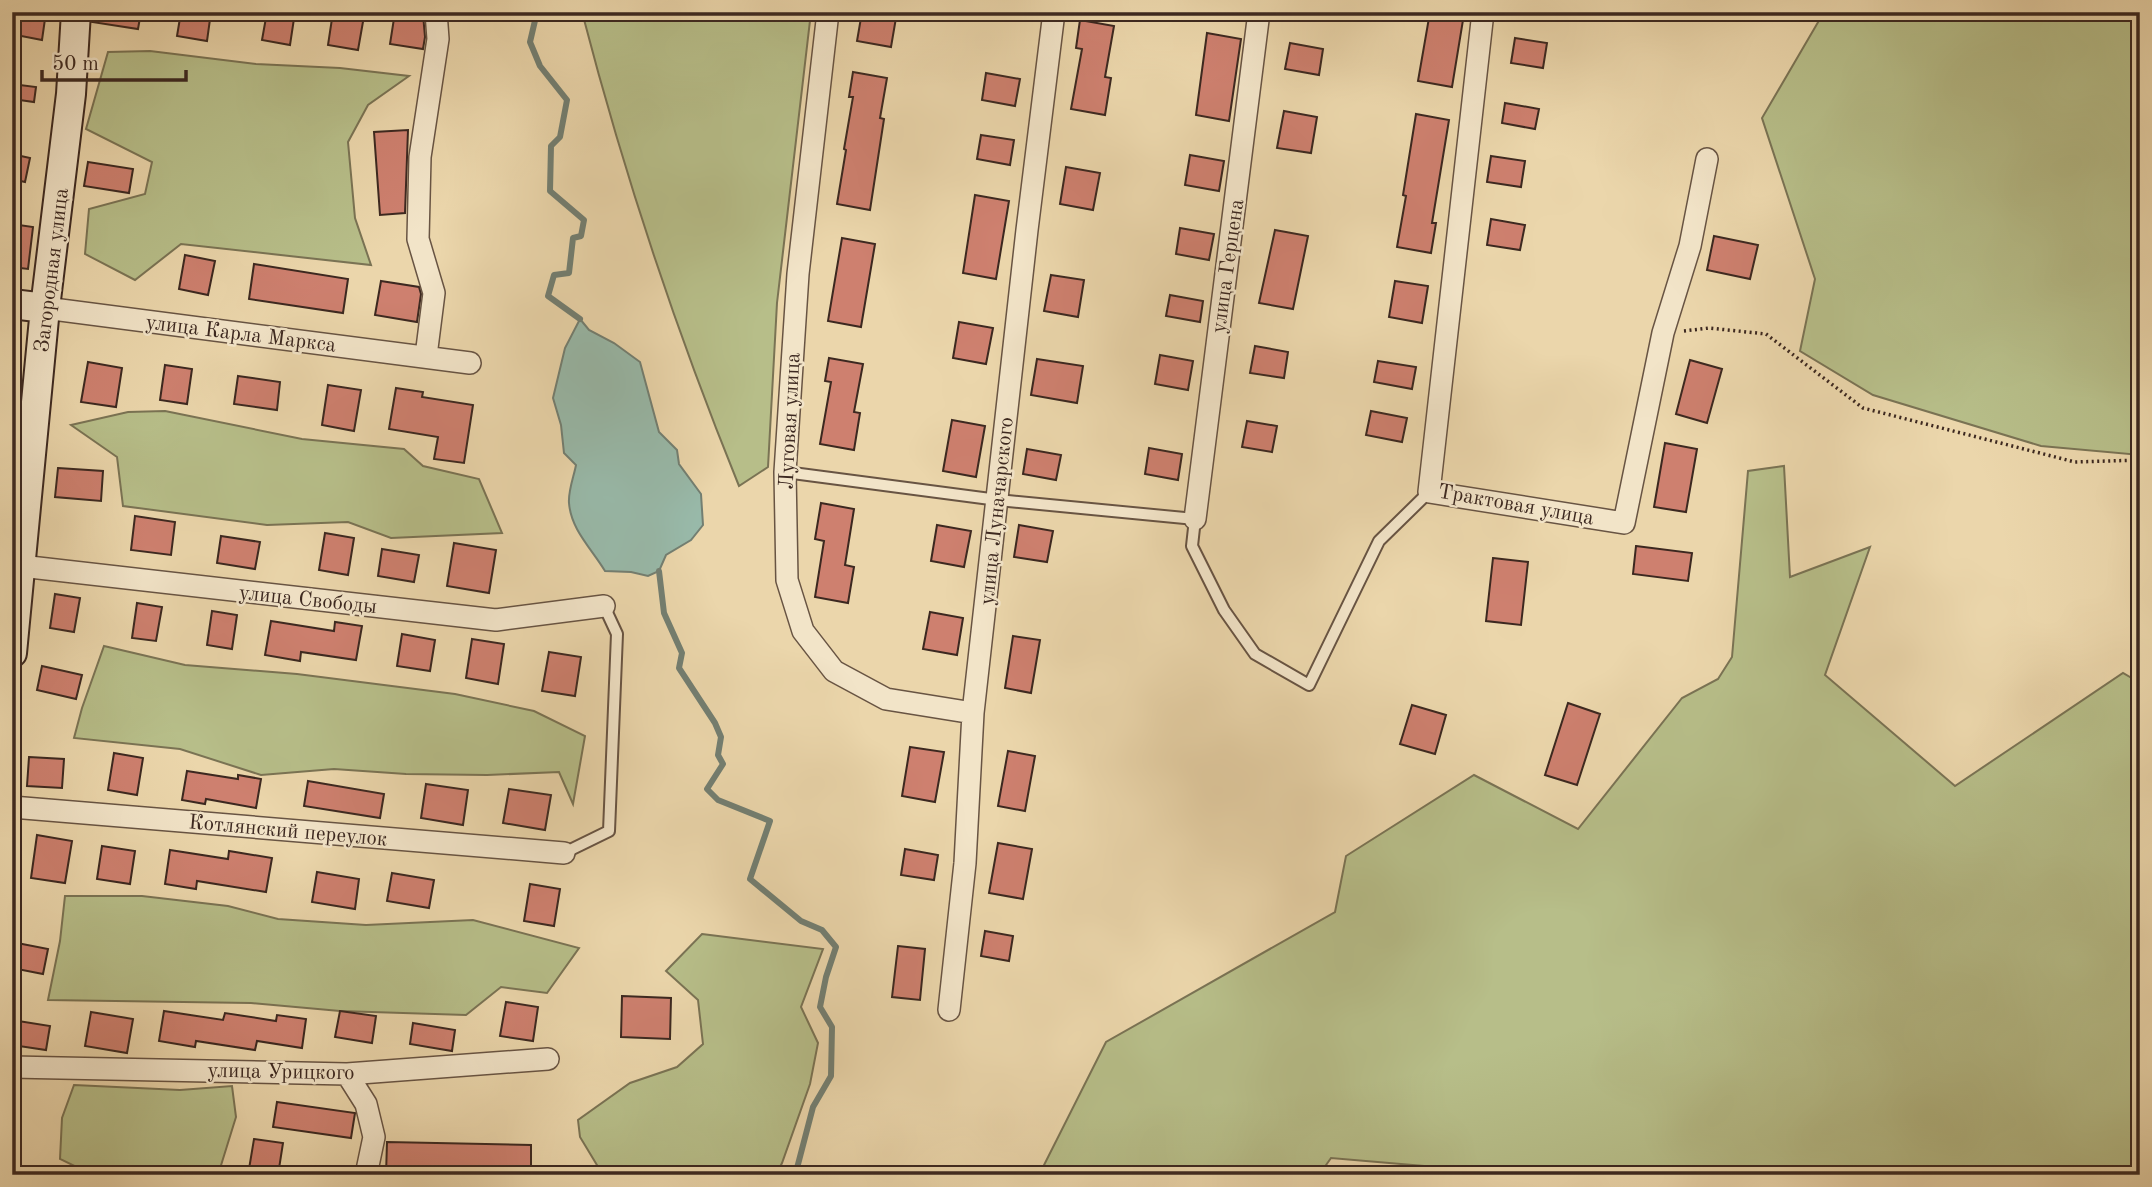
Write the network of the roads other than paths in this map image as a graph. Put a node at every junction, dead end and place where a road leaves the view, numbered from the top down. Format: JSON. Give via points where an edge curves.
{"nodes":[{"id":1,"x":76,"y":12,"type":"edge"},
{"id":2,"x":436,"y":12,"type":"edge"},
{"id":3,"x":828,"y":12,"type":"edge"},
{"id":4,"x":1054,"y":12,"type":"edge"},
{"id":5,"x":1259,"y":12,"type":"edge"},
{"id":6,"x":1483,"y":12,"type":"edge"},
{"id":7,"x":1707,"y":159,"type":"dead end"},
{"id":8,"x":12,"y":304,"type":"edge"},
{"id":9,"x":46,"y":308,"type":"junction"},
{"id":10,"x":426,"y":356,"type":"junction"},
{"id":11,"x":470,"y":363,"type":"dead end"},
{"id":12,"x":785,"y":472,"type":"junction"},
{"id":13,"x":1429,"y":492,"type":"junction"},
{"id":14,"x":998,"y":500,"type":"junction"},
{"id":15,"x":1195,"y":519,"type":"junction"},
{"id":16,"x":17,"y":566,"type":"edge"},
{"id":17,"x":604,"y":606,"type":"joint"},
{"id":18,"x":12,"y":653,"type":"edge"},
{"id":19,"x":973,"y":713,"type":"junction"},
{"id":20,"x":12,"y":807,"type":"edge"},
{"id":21,"x":564,"y":853,"type":"joint"},
{"id":22,"x":949,"y":1010,"type":"dead end"},
{"id":23,"x":548,"y":1059,"type":"dead end"},
{"id":24,"x":12,"y":1067,"type":"edge"},
{"id":25,"x":347,"y":1074,"type":"junction"},
{"id":26,"x":366,"y":1175,"type":"edge"}],
"edges":[{"from":1,"to":9,"type":"street","name":"Загородная улица"},
{"from":2,"to":10,"type":"street","via":[[438,39],[420,157],[418,225],[434,293]]},
{"from":3,"to":12,"type":"street","name":"Луговая улица","via":[[798,274]]},
{"from":4,"to":14,"type":"street","name":"улица Луначарского"},
{"from":5,"to":15,"type":"street","name":"улица Герцена"},
{"from":6,"to":13,"type":"street","name":"Трактовая улица"},
{"from":7,"to":13,"type":"street","name":"Трактовая улица","via":[[1690,246],[1663,333],[1625,523]]},
{"from":8,"to":9,"type":"street","name":"улица Карла Маркса"},
{"from":9,"to":10,"type":"street","name":"улица Карла Маркса"},
{"from":9,"to":16,"type":"street","name":"Загородная улица"},
{"from":10,"to":11,"type":"street","name":"улица Карла Маркса"},
{"from":12,"to":14,"type":"lane"},
{"from":12,"to":19,"type":"street","name":"Луговая улица","via":[[787,580],[803,631],[834,671],[886,699]]},
{"from":13,"to":15,"type":"lane","via":[[1379,541],[1309,685],[1255,654],[1232,621],[1192,546]]},
{"from":14,"to":15,"type":"lane"},
{"from":14,"to":19,"type":"street","name":"улица Луначарского"},
{"from":16,"to":17,"type":"street","name":"улица Свободы","via":[[496,620]]},
{"from":16,"to":18,"type":"street","name":"Загородная улица"},
{"from":17,"to":21,"type":"lane","via":[[617,634],[609,831]]},
{"from":19,"to":22,"type":"street","name":"улица Луначарского","via":[[965,863]]},
{"from":20,"to":21,"type":"street","name":"Котлянский переулок"},
{"from":23,"to":25,"type":"street","name":"улица Урицкого"},
{"from":24,"to":25,"type":"street","name":"улица Урицкого"},
{"from":25,"to":26,"type":"street","via":[[366,1104],[374,1137]]}]}
